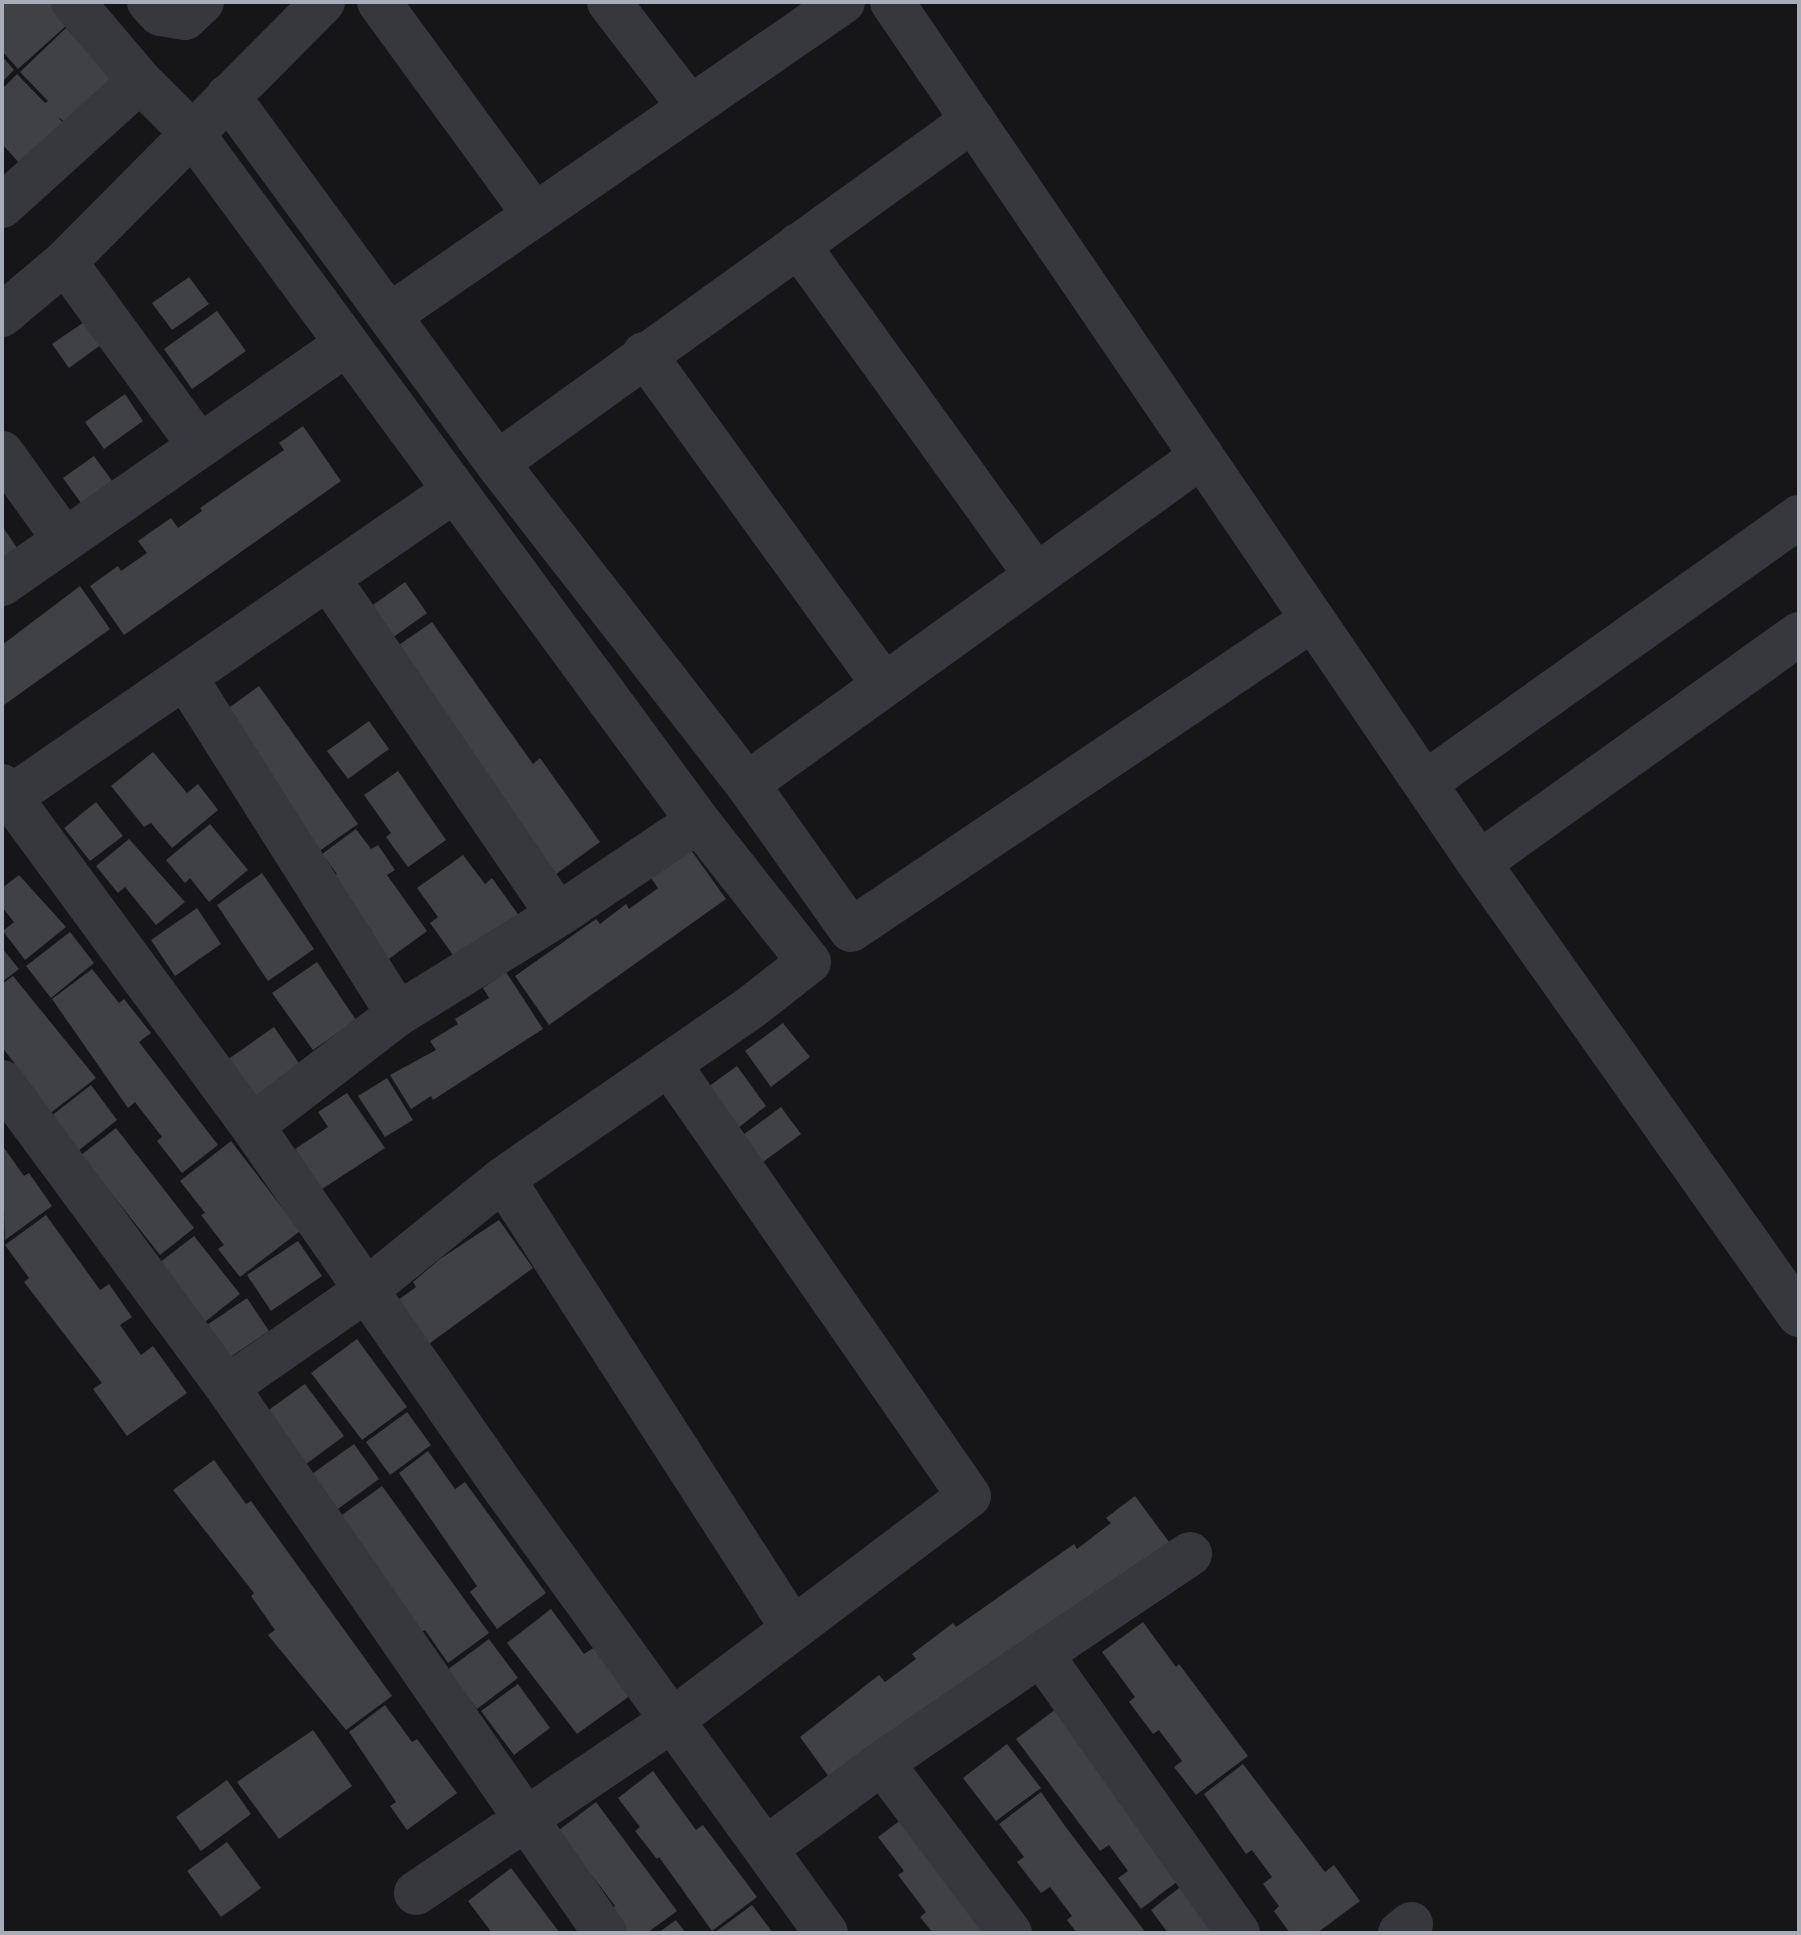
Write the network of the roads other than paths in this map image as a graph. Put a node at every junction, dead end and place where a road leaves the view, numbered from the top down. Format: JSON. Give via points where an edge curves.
{"nodes":[{"id":1,"x":73,"y":2,"type":"edge"},
{"id":2,"x":149,"y":2,"type":"edge"},
{"id":3,"x":202,"y":2,"type":"edge"},
{"id":4,"x":323,"y":2,"type":"edge"},
{"id":5,"x":379,"y":2,"type":"edge"},
{"id":6,"x":609,"y":2,"type":"edge"},
{"id":7,"x":843,"y":2,"type":"edge"},
{"id":8,"x":892,"y":2,"type":"edge"},
{"id":9,"x":228,"y":96,"type":"junction"},
{"id":10,"x":689,"y":106,"type":"junction"},
{"id":11,"x":166,"y":107,"type":"junction"},
{"id":12,"x":973,"y":120,"type":"junction"},
{"id":13,"x":6,"y":194,"type":"edge"},
{"id":14,"x":534,"y":214,"type":"junction"},
{"id":15,"x":798,"y":245,"type":"junction"},
{"id":16,"x":65,"y":262,"type":"junction"},
{"id":17,"x":2,"y":315,"type":"edge"},
{"id":18,"x":390,"y":315,"type":"junction"},
{"id":19,"x":345,"y":345,"type":"junction"},
{"id":20,"x":644,"y":354,"type":"junction"},
{"id":21,"x":199,"y":445,"type":"junction"},
{"id":22,"x":2,"y":453,"type":"edge"},
{"id":23,"x":1202,"y":456,"type":"junction"},
{"id":24,"x":497,"y":463,"type":"junction"},
{"id":25,"x":454,"y":491,"type":"junction"},
{"id":26,"x":1799,"y":517,"type":"edge"},
{"id":27,"x":64,"y":539,"type":"junction"},
{"id":28,"x":1036,"y":575,"type":"junction"},
{"id":29,"x":328,"y":578,"type":"junction"},
{"id":30,"x":2,"y":584,"type":"edge"},
{"id":31,"x":1313,"y":619,"type":"junction"},
{"id":32,"x":1799,"y":634,"type":"edge"},
{"id":33,"x":185,"y":677,"type":"junction"},
{"id":34,"x":884,"y":685,"type":"junction"},
{"id":35,"x":1425,"y":783,"type":"junction"},
{"id":36,"x":747,"y":784,"type":"junction"},
{"id":37,"x":5,"y":796,"type":"edge"},
{"id":38,"x":698,"y":821,"type":"junction"},
{"id":39,"x":1479,"y":863,"type":"junction"},
{"id":40,"x":558,"y":915,"type":"junction"},
{"id":41,"x":398,"y":1014,"type":"junction"},
{"id":42,"x":669,"y":1064,"type":"junction"},
{"id":43,"x":2,"y":1082,"type":"edge"},
{"id":44,"x":252,"y":1126,"type":"junction"},
{"id":45,"x":503,"y":1179,"type":"junction"},
{"id":46,"x":365,"y":1291,"type":"junction"},
{"id":47,"x":1799,"y":1315,"type":"edge"},
{"id":48,"x":227,"y":1387,"type":"junction"},
{"id":49,"x":1190,"y":1554,"type":"dead end"},
{"id":50,"x":793,"y":1629,"type":"junction"},
{"id":51,"x":1041,"y":1654,"type":"junction"},
{"id":52,"x":671,"y":1721,"type":"junction"},
{"id":53,"x":882,"y":1763,"type":"junction"},
{"id":54,"x":525,"y":1817,"type":"junction"},
{"id":55,"x":765,"y":1849,"type":"junction"},
{"id":56,"x":416,"y":1893,"type":"dead end"},
{"id":57,"x":605,"y":1933,"type":"edge"},
{"id":58,"x":826,"y":1933,"type":"edge"},
{"id":59,"x":1010,"y":1933,"type":"edge"},
{"id":60,"x":1238,"y":1933,"type":"edge"}],
"edges":[{"from":1,"to":11,"type":"street"},
{"from":2,"to":3,"type":"street","via":[[160,14],[185,18]]},
{"from":4,"to":9,"type":"street"},
{"from":5,"to":14,"type":"street"},
{"from":6,"to":10,"type":"street"},
{"from":7,"to":10,"type":"street"},
{"from":8,"to":12,"type":"street"},
{"from":9,"to":11,"type":"street"},
{"from":9,"to":18,"type":"street"},
{"from":10,"to":14,"type":"street"},
{"from":11,"to":13,"type":"street"},
{"from":11,"to":16,"type":"street"},
{"from":11,"to":19,"type":"street"},
{"from":12,"to":15,"type":"street"},
{"from":12,"to":23,"type":"street"},
{"from":14,"to":18,"type":"street"},
{"from":15,"to":20,"type":"street"},
{"from":15,"to":28,"type":"street"},
{"from":16,"to":17,"type":"street"},
{"from":16,"to":21,"type":"street"},
{"from":18,"to":24,"type":"street"},
{"from":19,"to":21,"type":"street"},
{"from":19,"to":25,"type":"street"},
{"from":20,"to":24,"type":"street"},
{"from":20,"to":34,"type":"street"},
{"from":21,"to":27,"type":"street"},
{"from":22,"to":27,"type":"street"},
{"from":23,"to":28,"type":"street"},
{"from":23,"to":31,"type":"street"},
{"from":24,"to":36,"type":"street"},
{"from":25,"to":29,"type":"street"},
{"from":25,"to":38,"type":"street"},
{"from":26,"to":35,"type":"street"},
{"from":27,"to":30,"type":"street"},
{"from":28,"to":34,"type":"street"},
{"from":29,"to":33,"type":"street"},
{"from":29,"to":40,"type":"street"},
{"from":31,"to":35,"type":"street"},
{"from":31,"to":36,"type":"street","via":[[851,930]]},
{"from":32,"to":39,"type":"street"},
{"from":33,"to":37,"type":"street"},
{"from":33,"to":41,"type":"street"},
{"from":34,"to":36,"type":"street"},
{"from":35,"to":39,"type":"street"},
{"from":37,"to":44,"type":"street"},
{"from":38,"to":40,"type":"street"},
{"from":38,"to":42,"type":"street","via":[[809,962]]},
{"from":39,"to":47,"type":"street"},
{"from":40,"to":41,"type":"street"},
{"from":41,"to":44,"type":"street"},
{"from":42,"to":45,"type":"street"},
{"from":42,"to":50,"type":"street","via":[[969,1496]]},
{"from":43,"to":48,"type":"street"},
{"from":44,"to":46,"type":"street"},
{"from":45,"to":46,"type":"street"},
{"from":45,"to":50,"type":"street"},
{"from":46,"to":48,"type":"street"},
{"from":46,"to":52,"type":"street"},
{"from":48,"to":54,"type":"street"},
{"from":49,"to":51,"type":"street"},
{"from":50,"to":52,"type":"street"},
{"from":51,"to":53,"type":"street"},
{"from":51,"to":60,"type":"street"},
{"from":52,"to":54,"type":"street"},
{"from":52,"to":55,"type":"street"},
{"from":53,"to":55,"type":"street"},
{"from":53,"to":59,"type":"street"},
{"from":54,"to":56,"type":"street"},
{"from":54,"to":57,"type":"street"},
{"from":55,"to":58,"type":"street"}]}
